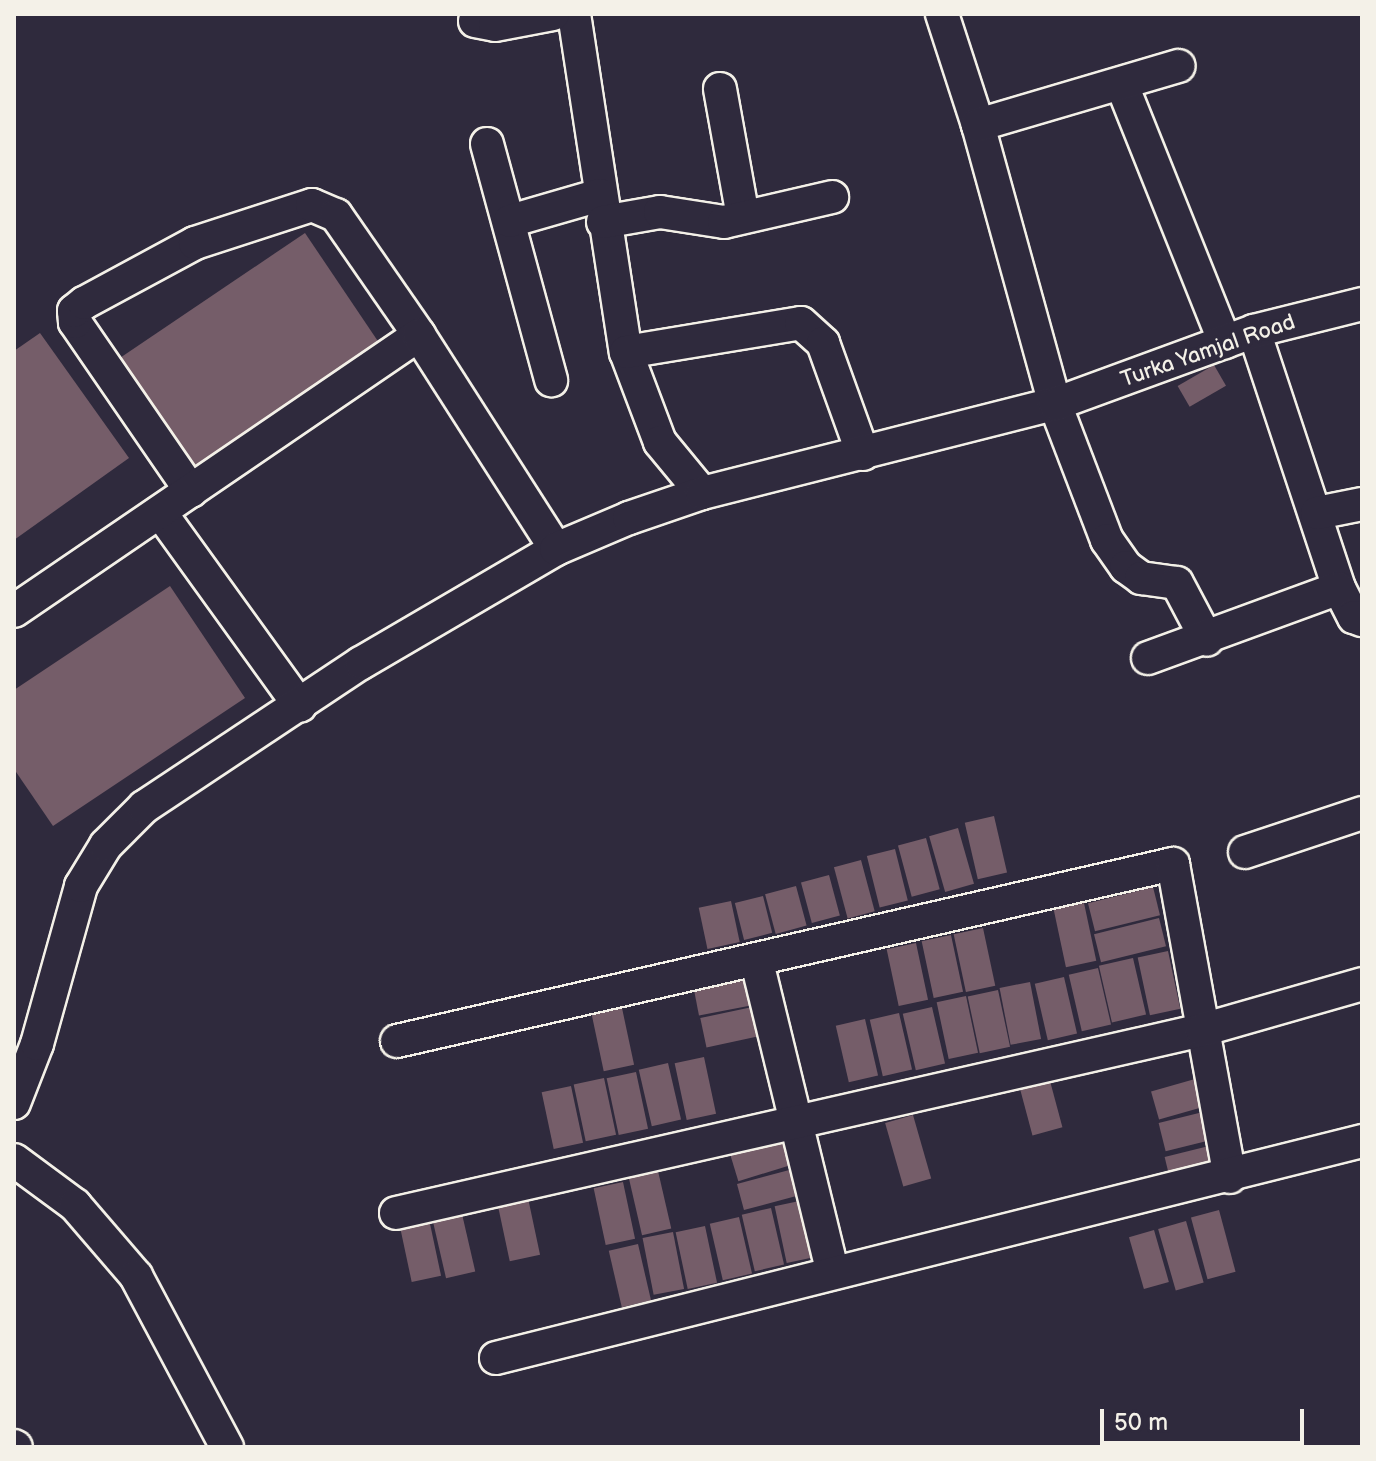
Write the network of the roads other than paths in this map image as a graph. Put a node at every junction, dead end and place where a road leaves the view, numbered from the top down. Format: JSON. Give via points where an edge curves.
{"nodes":[{"id":1,"x":553,"y":14,"type":"edge"},
{"id":2,"x":574,"y":14,"type":"edge"},
{"id":3,"x":942,"y":14,"type":"edge"},
{"id":4,"x":475,"y":21,"type":"dead end"},
{"id":5,"x":1178,"y":66,"type":"dead end"},
{"id":6,"x":1122,"y":85,"type":"junction"},
{"id":7,"x":720,"y":89,"type":"dead end"},
{"id":8,"x":978,"y":125,"type":"junction"},
{"id":9,"x":487,"y":144,"type":"dead end"},
{"id":10,"x":832,"y":197,"type":"dead end"},
{"id":11,"x":601,"y":209,"type":"junction"},
{"id":12,"x":743,"y":217,"type":"junction"},
{"id":13,"x":510,"y":221,"type":"junction"},
{"id":14,"x":1362,"y":304,"type":"edge"},
{"id":15,"x":419,"y":335,"type":"junction"},
{"id":16,"x":1239,"y":336,"type":"junction"},
{"id":17,"x":626,"y":352,"type":"junction"},
{"id":18,"x":551,"y":380,"type":"dead end"},
{"id":19,"x":1055,"y":404,"type":"junction"},
{"id":20,"x":863,"y":454,"type":"junction"},
{"id":21,"x":191,"y":491,"type":"junction"},
{"id":22,"x":702,"y":493,"type":"junction"},
{"id":23,"x":1362,"y":504,"type":"edge"},
{"id":24,"x":160,"y":512,"type":"junction"},
{"id":25,"x":1317,"y":513,"type":"junction"},
{"id":26,"x":556,"y":549,"type":"junction"},
{"id":27,"x":1339,"y":588,"type":"junction"},
{"id":28,"x":14,"y":611,"type":"edge"},
{"id":29,"x":1362,"y":620,"type":"edge"},
{"id":30,"x":1207,"y":640,"type":"junction"},
{"id":31,"x":1148,"y":658,"type":"dead end"},
{"id":32,"x":300,"y":706,"type":"junction"},
{"id":33,"x":1362,"y":813,"type":"edge"},
{"id":34,"x":1245,"y":852,"type":"dead end"},
{"id":35,"x":757,"y":962,"type":"junction"},
{"id":36,"x":1362,"y":984,"type":"edge"},
{"id":37,"x":1202,"y":1030,"type":"junction"},
{"id":38,"x":397,"y":1041,"type":"dead end"},
{"id":39,"x":21,"y":1066,"type":"edge"},
{"id":40,"x":14,"y":1103,"type":"edge"},
{"id":41,"x":794,"y":1126,"type":"junction"},
{"id":42,"x":1362,"y":1141,"type":"edge"},
{"id":43,"x":14,"y":1160,"type":"edge"},
{"id":44,"x":1230,"y":1177,"type":"junction"},
{"id":45,"x":396,"y":1213,"type":"dead end"},
{"id":46,"x":832,"y":1270,"type":"junction"},
{"id":47,"x":496,"y":1358,"type":"dead end"},
{"id":48,"x":227,"y":1447,"type":"edge"}],
"edges":[{"from":1,"to":4,"type":"street","via":[[495,25]]},
{"from":2,"to":11,"type":"street"},
{"from":3,"to":8,"type":"street"},
{"from":5,"to":6,"type":"street"},
{"from":6,"to":8,"type":"street"},
{"from":6,"to":16,"type":"street"},
{"from":7,"to":12,"type":"street"},
{"from":8,"to":19,"type":"street"},
{"from":9,"to":13,"type":"street"},
{"from":10,"to":12,"type":"street"},
{"from":11,"to":12,"type":"street","via":[[724,222]]},
{"from":11,"to":13,"type":"street"},
{"from":11,"to":17,"type":"street"},
{"from":13,"to":18,"type":"street"},
{"from":14,"to":16,"type":"street","name":"Turka Yamjal Road"},
{"from":15,"to":21,"type":"street"},
{"from":15,"to":21,"type":"street","via":[[336,215],[312,205],[195,243],[84,303],[74,311],[75,322]]},
{"from":15,"to":26,"type":"street"},
{"from":16,"to":19,"type":"street","name":"Turka Yamjal Road"},
{"from":16,"to":25,"type":"street"},
{"from":17,"to":20,"type":"street","via":[[801,323],[823,343]]},
{"from":17,"to":22,"type":"street","via":[[660,442]]},
{"from":19,"to":20,"type":"street","name":"Turka Yamjal Road"},
{"from":19,"to":30,"type":"street","via":[[1107,540],[1141,578],[1177,583]]},
{"from":20,"to":22,"type":"street","name":"Turka Yamjal Road"},
{"from":21,"to":24,"type":"street"},
{"from":22,"to":26,"type":"street","name":"Turka Yamjal Road"},
{"from":23,"to":25,"type":"street"},
{"from":24,"to":28,"type":"street"},
{"from":24,"to":32,"type":"street"},
{"from":25,"to":27,"type":"street"},
{"from":26,"to":32,"type":"street","name":"Turka Yamjal Road","via":[[361,663]]},
{"from":27,"to":29,"type":"street","via":[[1354,617]]},
{"from":27,"to":30,"type":"street"},
{"from":30,"to":31,"type":"street"},
{"from":32,"to":39,"type":"street","name":"Turka Yamjal Road","via":[[144,807],[106,845],[81,886]]},
{"from":33,"to":34,"type":"street"},
{"from":35,"to":37,"type":"street","via":[[1173,864]]},
{"from":35,"to":38,"type":"street"},
{"from":35,"to":41,"type":"street"},
{"from":36,"to":37,"type":"street"},
{"from":37,"to":41,"type":"street"},
{"from":37,"to":44,"type":"street"},
{"from":39,"to":40,"type":"street","name":"Turka Yamjal Road"},
{"from":41,"to":45,"type":"street"},
{"from":41,"to":46,"type":"street"},
{"from":42,"to":44,"type":"street"},
{"from":43,"to":48,"type":"street","via":[[75,1205],[136,1276]]},
{"from":44,"to":46,"type":"street"},
{"from":46,"to":47,"type":"street"}]}
